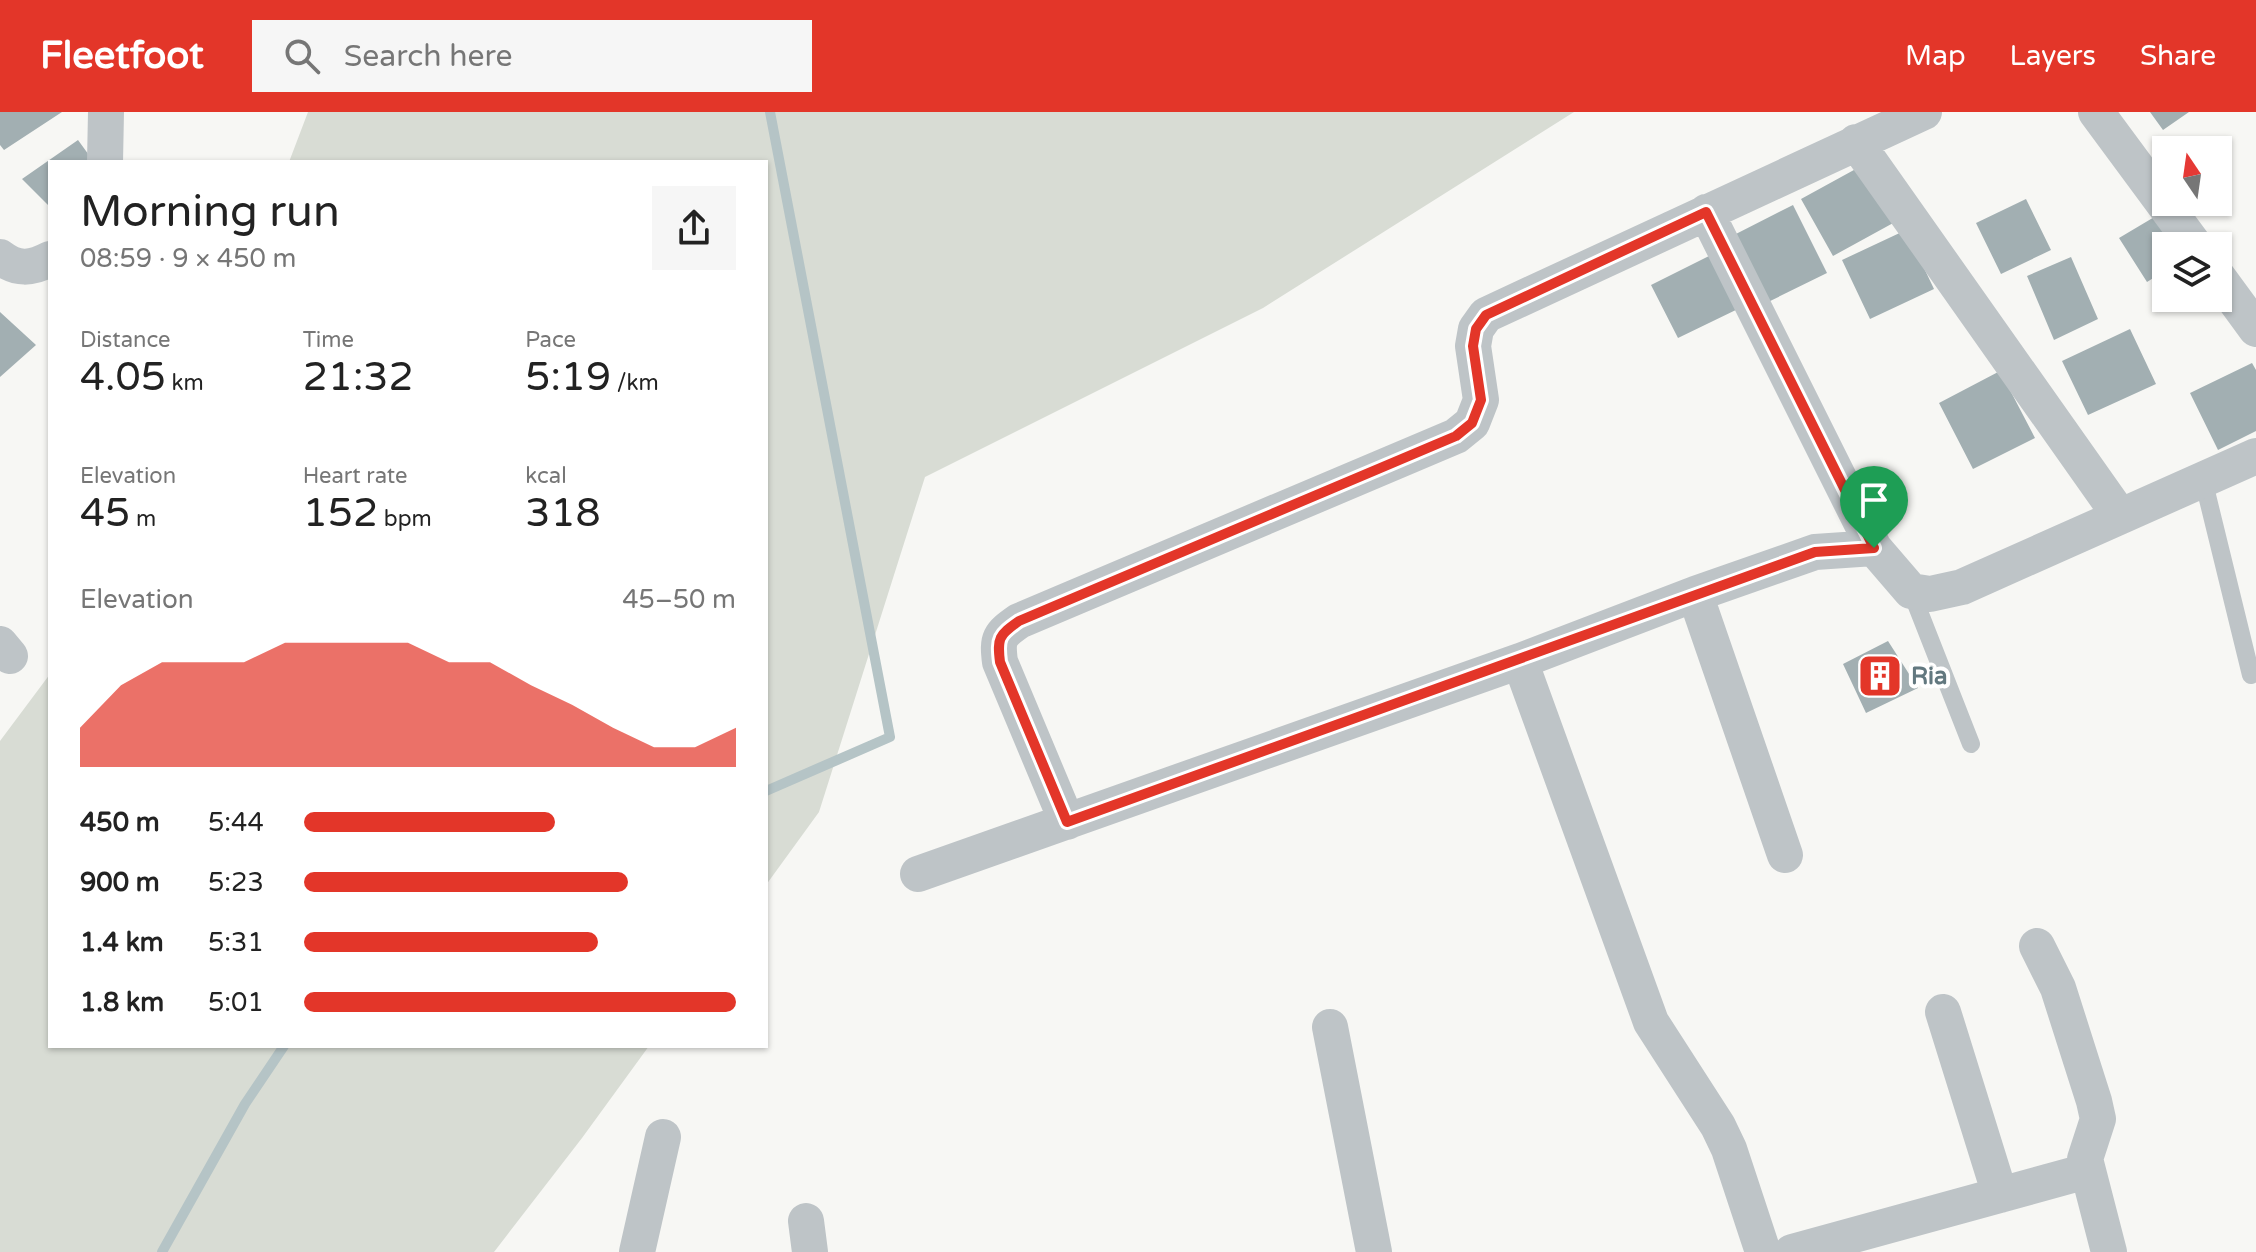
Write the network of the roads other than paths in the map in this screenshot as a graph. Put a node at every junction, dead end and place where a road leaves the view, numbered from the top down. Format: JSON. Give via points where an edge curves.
{"nodes":[{"id":1,"x":106,"y":112,"type":"edge"},
{"id":2,"x":1924,"y":112,"type":"edge"},
{"id":3,"x":2096,"y":112,"type":"edge"},
{"id":4,"x":1856,"y":142,"type":"junction"},
{"id":5,"x":105,"y":160,"type":"edge"},
{"id":6,"x":1706,"y":212,"type":"junction"},
{"id":7,"x":2185,"y":232,"type":"edge"},
{"id":8,"x":0,"y":257,"type":"edge"},
{"id":9,"x":48,"y":260,"type":"edge"},
{"id":10,"x":2232,"y":296,"type":"edge"},
{"id":11,"x":2256,"y":329,"type":"edge"},
{"id":12,"x":2256,"y":456,"type":"edge"},
{"id":13,"x":2203,"y":479,"type":"junction"},
{"id":14,"x":2120,"y":516,"type":"junction"},
{"id":15,"x":1874,"y":548,"type":"junction"},
{"id":16,"x":1911,"y":591,"type":"junction"},
{"id":17,"x":1695,"y":594,"type":"junction"},
{"id":18,"x":1520,"y":661,"type":"junction"},
{"id":19,"x":2251,"y":675,"type":"dead end"},
{"id":20,"x":1971,"y":744,"type":"dead end"},
{"id":21,"x":1067,"y":822,"type":"junction"},
{"id":22,"x":1785,"y":855,"type":"dead end"},
{"id":23,"x":918,"y":874,"type":"dead end"},
{"id":24,"x":2037,"y":946,"type":"dead end"},
{"id":25,"x":1943,"y":1012,"type":"dead end"},
{"id":26,"x":1330,"y":1027,"type":"dead end"},
{"id":27,"x":663,"y":1137,"type":"dead end"},
{"id":28,"x":2087,"y":1171,"type":"junction"},
{"id":29,"x":2000,"y":1195,"type":"junction"},
{"id":30,"x":637,"y":1252,"type":"edge"},
{"id":31,"x":1374,"y":1252,"type":"edge"},
{"id":32,"x":1763,"y":1252,"type":"edge"},
{"id":33,"x":1792,"y":1252,"type":"edge"},
{"id":34,"x":2109,"y":1252,"type":"edge"}],
"edges":[{"from":1,"to":5,"type":"street"},
{"from":2,"to":4,"type":"street"},
{"from":3,"to":7,"type":"street"},
{"from":4,"to":6,"type":"street"},
{"from":4,"to":14,"type":"street"},
{"from":6,"to":15,"type":"street"},
{"from":6,"to":21,"type":"street","via":[[1486,315],[1473,346],[1481,400],[1472,423],[1456,436],[1019,621],[1004,632],[997,642],[1000,662]]},
{"from":8,"to":9,"type":"street","via":[[27,268]]},
{"from":10,"to":11,"type":"street"},
{"from":12,"to":13,"type":"street"},
{"from":13,"to":14,"type":"street"},
{"from":13,"to":19,"type":"lane"},
{"from":14,"to":16,"type":"street","via":[[1962,587],[1930,594]]},
{"from":15,"to":16,"type":"street"},
{"from":15,"to":17,"type":"street","via":[[1815,552]]},
{"from":16,"to":20,"type":"lane"},
{"from":17,"to":18,"type":"street"},
{"from":17,"to":22,"type":"street"},
{"from":18,"to":21,"type":"street"},
{"from":18,"to":32,"type":"street","via":[[1651,1022],[1718,1126]]},
{"from":21,"to":23,"type":"street"},
{"from":24,"to":28,"type":"street","via":[[2058,988],[2098,1119],[2087,1147]]},
{"from":25,"to":29,"type":"street"},
{"from":26,"to":31,"type":"street"},
{"from":27,"to":30,"type":"street"},
{"from":28,"to":29,"type":"street"},
{"from":28,"to":34,"type":"street"},
{"from":29,"to":33,"type":"street"}]}
